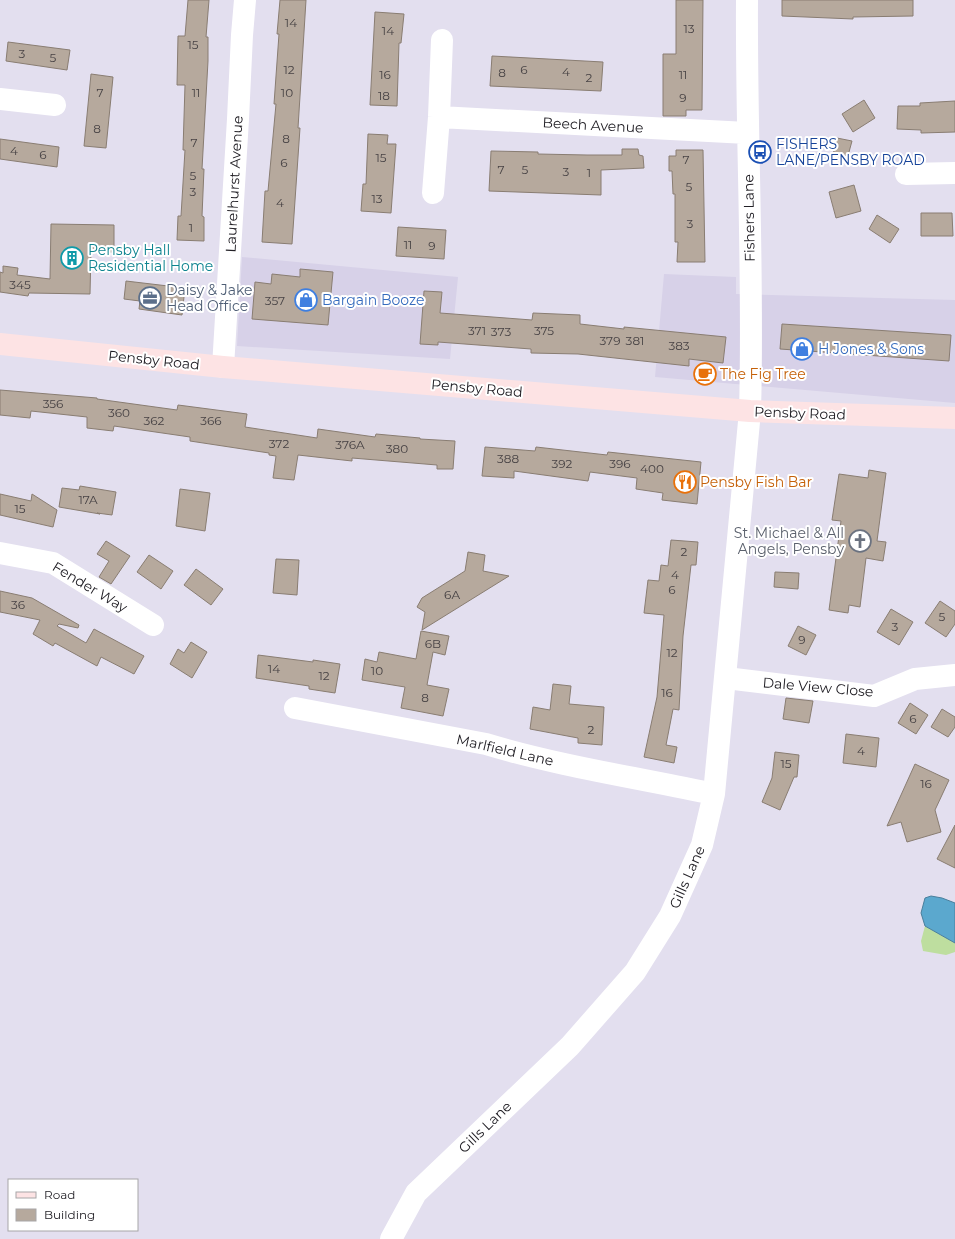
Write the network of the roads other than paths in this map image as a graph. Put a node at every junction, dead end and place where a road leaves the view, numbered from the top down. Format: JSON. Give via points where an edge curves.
{"nodes":[{"id":1,"x":245,"y":0,"type":"edge"},
{"id":2,"x":747,"y":0,"type":"edge"},
{"id":3,"x":442,"y":40,"type":"dead end"},
{"id":4,"x":0,"y":99,"type":"edge"},
{"id":5,"x":55,"y":105,"type":"dead end"},
{"id":6,"x":438,"y":117,"type":"junction"},
{"id":7,"x":747,"y":133,"type":"junction"},
{"id":8,"x":955,"y":173,"type":"edge"},
{"id":9,"x":906,"y":174,"type":"dead end"},
{"id":10,"x":433,"y":193,"type":"dead end"},
{"id":11,"x":0,"y":344,"type":"edge"},
{"id":12,"x":223,"y":367,"type":"junction"},
{"id":13,"x":750,"y":411,"type":"junction"},
{"id":14,"x":955,"y":418,"type":"edge"},
{"id":15,"x":0,"y":553,"type":"edge"},
{"id":16,"x":153,"y":625,"type":"dead end"},
{"id":17,"x":955,"y":675,"type":"edge"},
{"id":18,"x":726,"y":678,"type":"junction"},
{"id":19,"x":295,"y":708,"type":"dead end"},
{"id":20,"x":714,"y":794,"type":"junction"},
{"id":21,"x":391,"y":1239,"type":"edge"}],
"edges":[{"from":1,"to":12,"type":"street","name":"Laurelhurst Avenue"},
{"from":2,"to":7,"type":"street","name":"Fishers Lane"},
{"from":3,"to":6,"type":"street"},
{"from":4,"to":5,"type":"street"},
{"from":6,"to":7,"type":"street","name":"Beech Avenue"},
{"from":6,"to":10,"type":"street"},
{"from":7,"to":13,"type":"street","name":"Fishers Lane","via":[[751,294]]},
{"from":8,"to":9,"type":"street"},
{"from":11,"to":12,"type":"main road","name":"Pensby Road"},
{"from":12,"to":13,"type":"main road","name":"Pensby Road"},
{"from":13,"to":14,"type":"main road","name":"Pensby Road"},
{"from":13,"to":18,"type":"street","name":"Gills Lane"},
{"from":15,"to":16,"type":"street","name":"Fender Way","via":[[53,563]]},
{"from":17,"to":18,"type":"street","name":"Dale View Close","via":[[915,679],[874,696]]},
{"from":18,"to":20,"type":"street","name":"Gills Lane"},
{"from":19,"to":20,"type":"street","name":"Marlfield Lane","via":[[486,744],[567,764]]},
{"from":20,"to":21,"type":"street","name":"Gills Lane","via":[[702,845],[670,916],[635,972],[570,1046],[416,1193]]}]}
